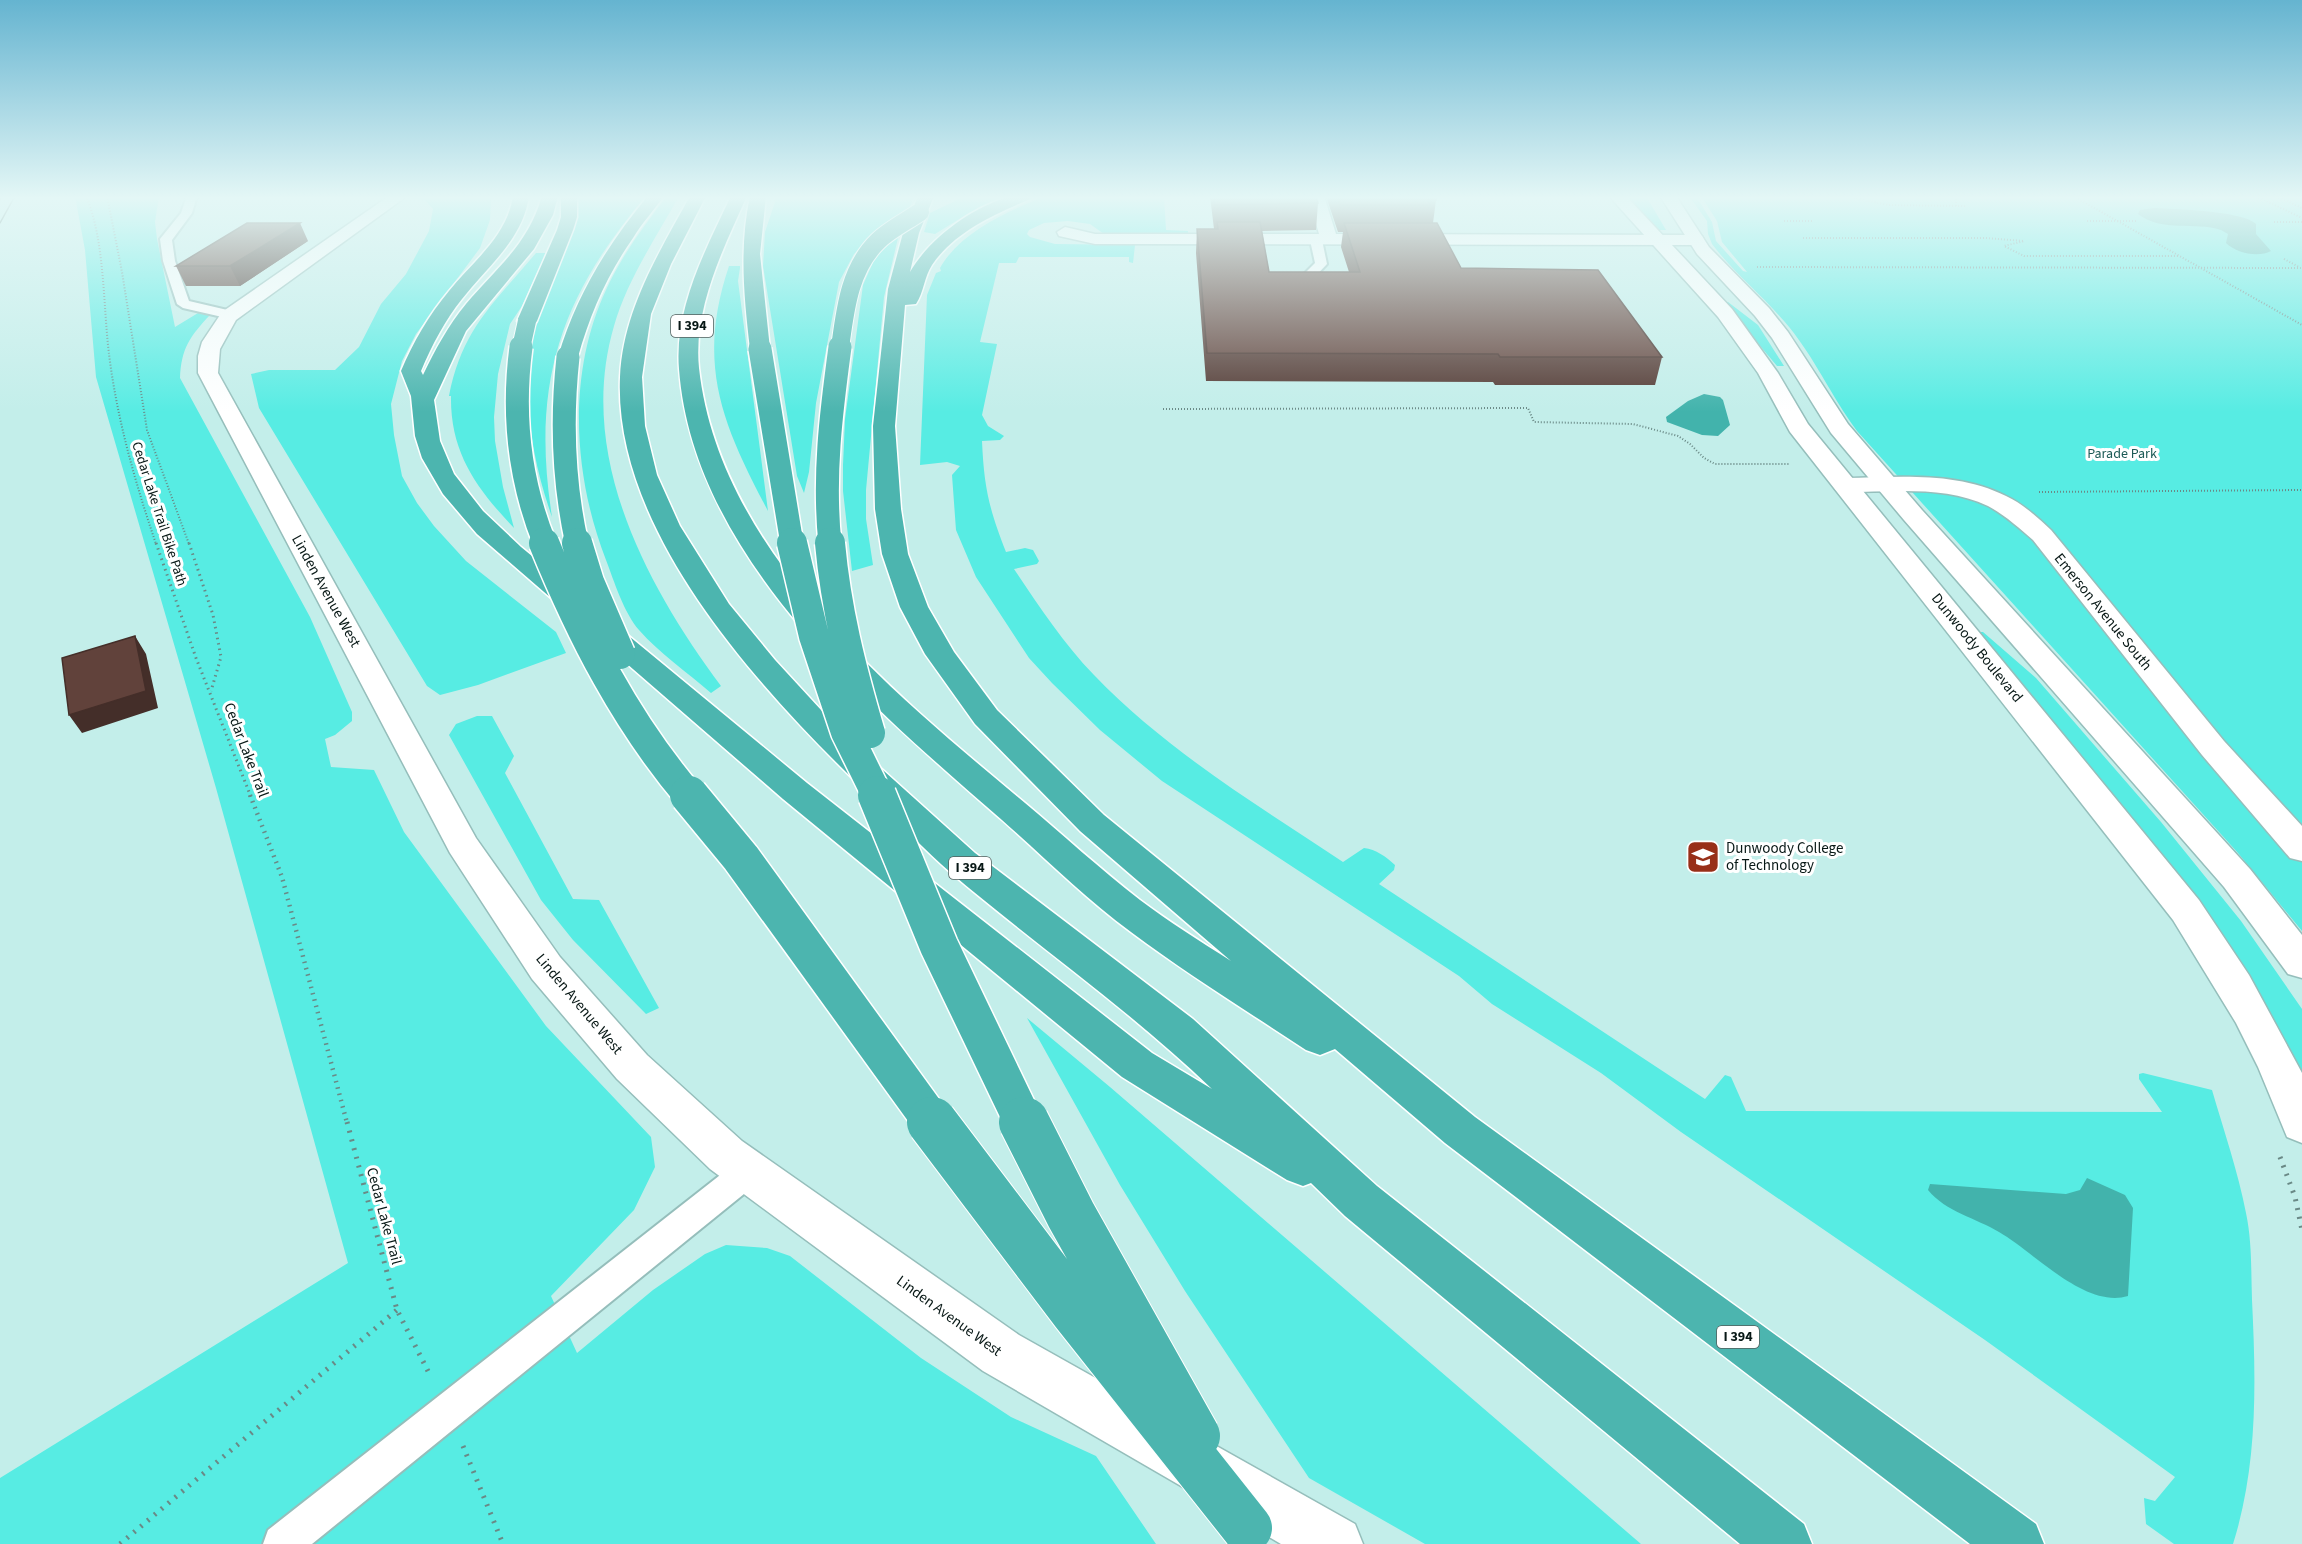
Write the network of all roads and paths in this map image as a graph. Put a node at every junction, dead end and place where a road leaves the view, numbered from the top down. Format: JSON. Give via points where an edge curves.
{"nodes":[{"id":1,"x":101,"y":268,"type":"edge"},
{"id":2,"x":122,"y":268,"type":"edge"},
{"id":3,"x":171,"y":268,"type":"edge"},
{"id":4,"x":297,"y":268,"type":"edge"},
{"id":5,"x":478,"y":268,"type":"edge"},
{"id":6,"x":508,"y":268,"type":"edge"},
{"id":7,"x":549,"y":268,"type":"edge"},
{"id":8,"x":603,"y":268,"type":"edge"},
{"id":9,"x":661,"y":268,"type":"edge"},
{"id":10,"x":708,"y":268,"type":"edge"},
{"id":11,"x":750,"y":268,"type":"edge"},
{"id":12,"x":859,"y":268,"type":"edge"},
{"id":13,"x":913,"y":268,"type":"edge"},
{"id":14,"x":1317,"y":268,"type":"edge"},
{"id":15,"x":1684,"y":268,"type":"edge"},
{"id":16,"x":1721,"y":268,"type":"edge"},
{"id":17,"x":2200,"y":268,"type":"edge"},
{"id":18,"x":910,"y":271,"type":"joint"},
{"id":19,"x":1303,"y":282,"type":"edge"},
{"id":20,"x":231,"y":315,"type":"junction"},
{"id":21,"x":2302,"y":325,"type":"edge"},
{"id":22,"x":423,"y":399,"type":"junction"},
{"id":23,"x":1163,"y":409,"type":"dead end"},
{"id":24,"x":1793,"y":464,"type":"dead end"},
{"id":25,"x":1845,"y":485,"type":"junction"},
{"id":26,"x":1888,"y":486,"type":"junction"},
{"id":27,"x":2302,"y":490,"type":"edge"},
{"id":28,"x":2037,"y":492,"type":"dead end"},
{"id":29,"x":211,"y":691,"type":"junction"},
{"id":30,"x":709,"y":817,"type":"junction"},
{"id":31,"x":889,"y":820,"type":"junction"},
{"id":32,"x":2302,"y":849,"type":"edge"},
{"id":33,"x":2302,"y":963,"type":"edge"},
{"id":34,"x":2302,"y":1124,"type":"edge"},
{"id":35,"x":1460,"y":1130,"type":"junction"},
{"id":36,"x":749,"y":1171,"type":"junction"},
{"id":37,"x":1361,"y":1201,"type":"junction"},
{"id":38,"x":1253,"y":1536,"type":"edge"},
{"id":39,"x":120,"y":1544,"type":"edge"},
{"id":40,"x":282,"y":1544,"type":"edge"},
{"id":41,"x":1335,"y":1544,"type":"edge"},
{"id":42,"x":1784,"y":1544,"type":"edge"},
{"id":43,"x":2016,"y":1544,"type":"edge"}],
"edges":[{"from":1,"to":29,"type":"path","name":"Cedar Lake Trail Bike Path","via":[[119,420],[142,503]]},
{"from":2,"to":29,"type":"path","name":"Cedar Lake Trail","via":[[147,430],[213,615],[221,657]]},
{"from":3,"to":20,"type":"lane","via":[[183,304]]},
{"from":4,"to":20,"type":"street","name":"Linden Avenue West"},
{"from":5,"to":22,"type":"highway","via":[[435,323],[418,353],[411,370]]},
{"from":6,"to":22,"type":"highway","via":[[453,335]]},
{"from":7,"to":30,"type":"highway","bridge":true,"via":[[527,321],[517,369],[516,436],[537,526],[605,673],[644,739]]},
{"from":8,"to":30,"type":"highway","bridge":true,"via":[[584,305],[568,357],[561,439],[563,479],[573,530],[608,631],[653,717],[688,765]]},
{"from":9,"to":37,"type":"highway","number":"I 394","bridge":true,"via":[[646,297],[631,377],[638,451],[667,526],[718,608],[833,742],[963,862],[1179,1031]]},
{"from":10,"to":35,"type":"highway","number":"I 394","bridge":true,"via":[[690,332],[689,368],[702,441],[726,497],[791,596],[848,660],[941,750],[1143,922]]},
{"from":11,"to":31,"type":"highway","bridge":true,"via":[[788,528],[814,636],[846,732]]},
{"from":12,"to":31,"type":"highway","bridge":true,"via":[[845,314],[828,436],[825,492],[835,596]]},
{"from":13,"to":18,"type":"highway"},
{"from":14,"to":19,"type":"lane"},
{"from":15,"to":25,"type":"street","name":"Dunwoody Boulevard","via":[[1725,313],[1768,373],[1798,427]]},
{"from":16,"to":26,"type":"street","via":[[1781,336],[1839,428]]},
{"from":17,"to":21,"type":"path"},
{"from":18,"to":35,"type":"highway","via":[[891,339],[884,426],[887,498],[895,554],[914,607],[940,654],[986,717],[1100,830]]},
{"from":20,"to":36,"type":"street","name":"Linden Avenue West","via":[[206,355],[208,373],[462,844],[546,968],[624,1058],[726,1155]]},
{"from":22,"to":37,"type":"highway","bridge":true,"via":[[428,441],[449,488],[512,553],[795,791],[1137,1065]]},
{"from":23,"to":24,"type":"path","via":[[1528,408],[1534,422],[1612,423],[1665,431],[1691,445],[1703,460],[1715,464]]},
{"from":25,"to":26,"type":"street","name":"Emerson Avenue South"},
{"from":25,"to":34,"type":"street","name":"Dunwoody Boulevard","via":[[2186,910],[2225,966],[2264,1037]]},
{"from":26,"to":32,"type":"street","name":"Emerson Avenue South","via":[[1968,490],[2004,503],[2028,520],[2213,748]]},
{"from":26,"to":33,"type":"street","via":[[2230,870]]},
{"from":27,"to":28,"type":"path"},
{"from":29,"to":39,"type":"path","name":"Cedar Lake Trail","via":[[282,877],[397,1310]]},
{"from":30,"to":38,"type":"highway","bridge":true,"via":[[1012,1229]]},
{"from":31,"to":38,"type":"highway","bridge":true,"via":[[939,946],[1016,1107],[1071,1215]]},
{"from":35,"to":43,"type":"highway","number":"I 394"},
{"from":36,"to":40,"type":"lane"},
{"from":36,"to":41,"type":"street","name":"Linden Avenue West","via":[[1000,1353]]},
{"from":37,"to":42,"type":"highway","number":"I 394"}]}
